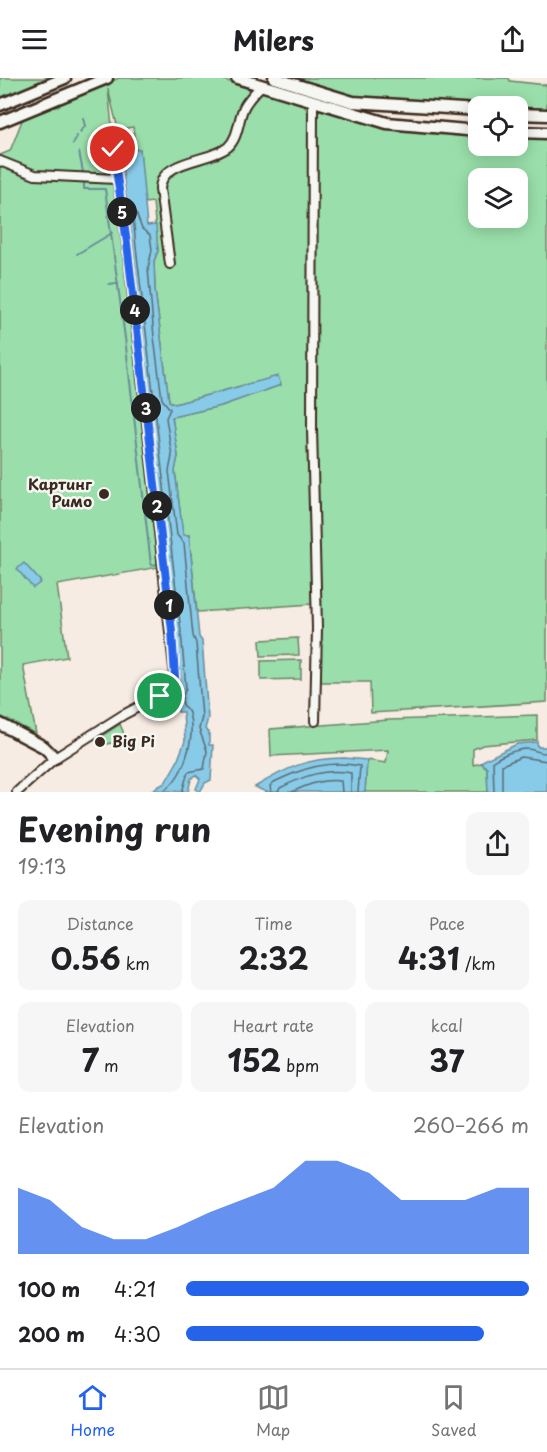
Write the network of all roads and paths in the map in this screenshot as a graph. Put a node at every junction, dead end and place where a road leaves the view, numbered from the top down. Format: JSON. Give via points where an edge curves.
{"nodes":[{"id":1,"x":65,"y":78,"type":"edge"},
{"id":2,"x":107,"y":78,"type":"edge"},
{"id":3,"x":237,"y":78,"type":"edge"},
{"id":4,"x":274,"y":78,"type":"edge"},
{"id":5,"x":261,"y":85,"type":"junction"},
{"id":6,"x":313,"y":101,"type":"junction"},
{"id":7,"x":0,"y":105,"type":"edge"},
{"id":8,"x":453,"y":108,"type":"junction"},
{"id":9,"x":468,"y":109,"type":"edge"},
{"id":10,"x":528,"y":114,"type":"edge"},
{"id":11,"x":547,"y":115,"type":"edge"},
{"id":12,"x":0,"y":122,"type":"edge"},
{"id":13,"x":451,"y":130,"type":"junction"},
{"id":14,"x":468,"y":131,"type":"edge"},
{"id":15,"x":528,"y":132,"type":"edge"},
{"id":16,"x":547,"y":133,"type":"edge"},
{"id":17,"x":113,"y":149,"type":"dead end"},
{"id":18,"x":0,"y":161,"type":"edge"},
{"id":19,"x":116,"y":179,"type":"junction"},
{"id":20,"x":170,"y":264,"type":"dead end"},
{"id":21,"x":315,"y":721,"type":"dead end"},
{"id":22,"x":0,"y":724,"type":"edge"},
{"id":23,"x":55,"y":758,"type":"junction"},
{"id":24,"x":17,"y":792,"type":"edge"}],
"edges":[{"from":1,"to":7,"type":"main road"},
{"from":2,"to":12,"type":"main road"},
{"from":3,"to":5,"type":"main road"},
{"from":4,"to":8,"type":"main road","via":[[353,102]]},
{"from":5,"to":6,"type":"main road"},
{"from":5,"to":20,"type":"street","via":[[243,108],[228,147],[162,178],[160,189]]},
{"from":6,"to":13,"type":"main road","via":[[385,122]]},
{"from":6,"to":21,"type":"street"},
{"from":8,"to":9,"type":"main road"},
{"from":8,"to":13,"type":"main road"},
{"from":10,"to":11,"type":"main road"},
{"from":13,"to":14,"type":"main road"},
{"from":15,"to":16,"type":"main road"},
{"from":17,"to":19,"type":"street"},
{"from":18,"to":19,"type":"street","via":[[35,175]]},
{"from":19,"to":23,"type":"street","via":[[127,243],[175,677],[171,690]]},
{"from":22,"to":23,"type":"main road","via":[[44,747]]},
{"from":23,"to":24,"type":"street"}]}
